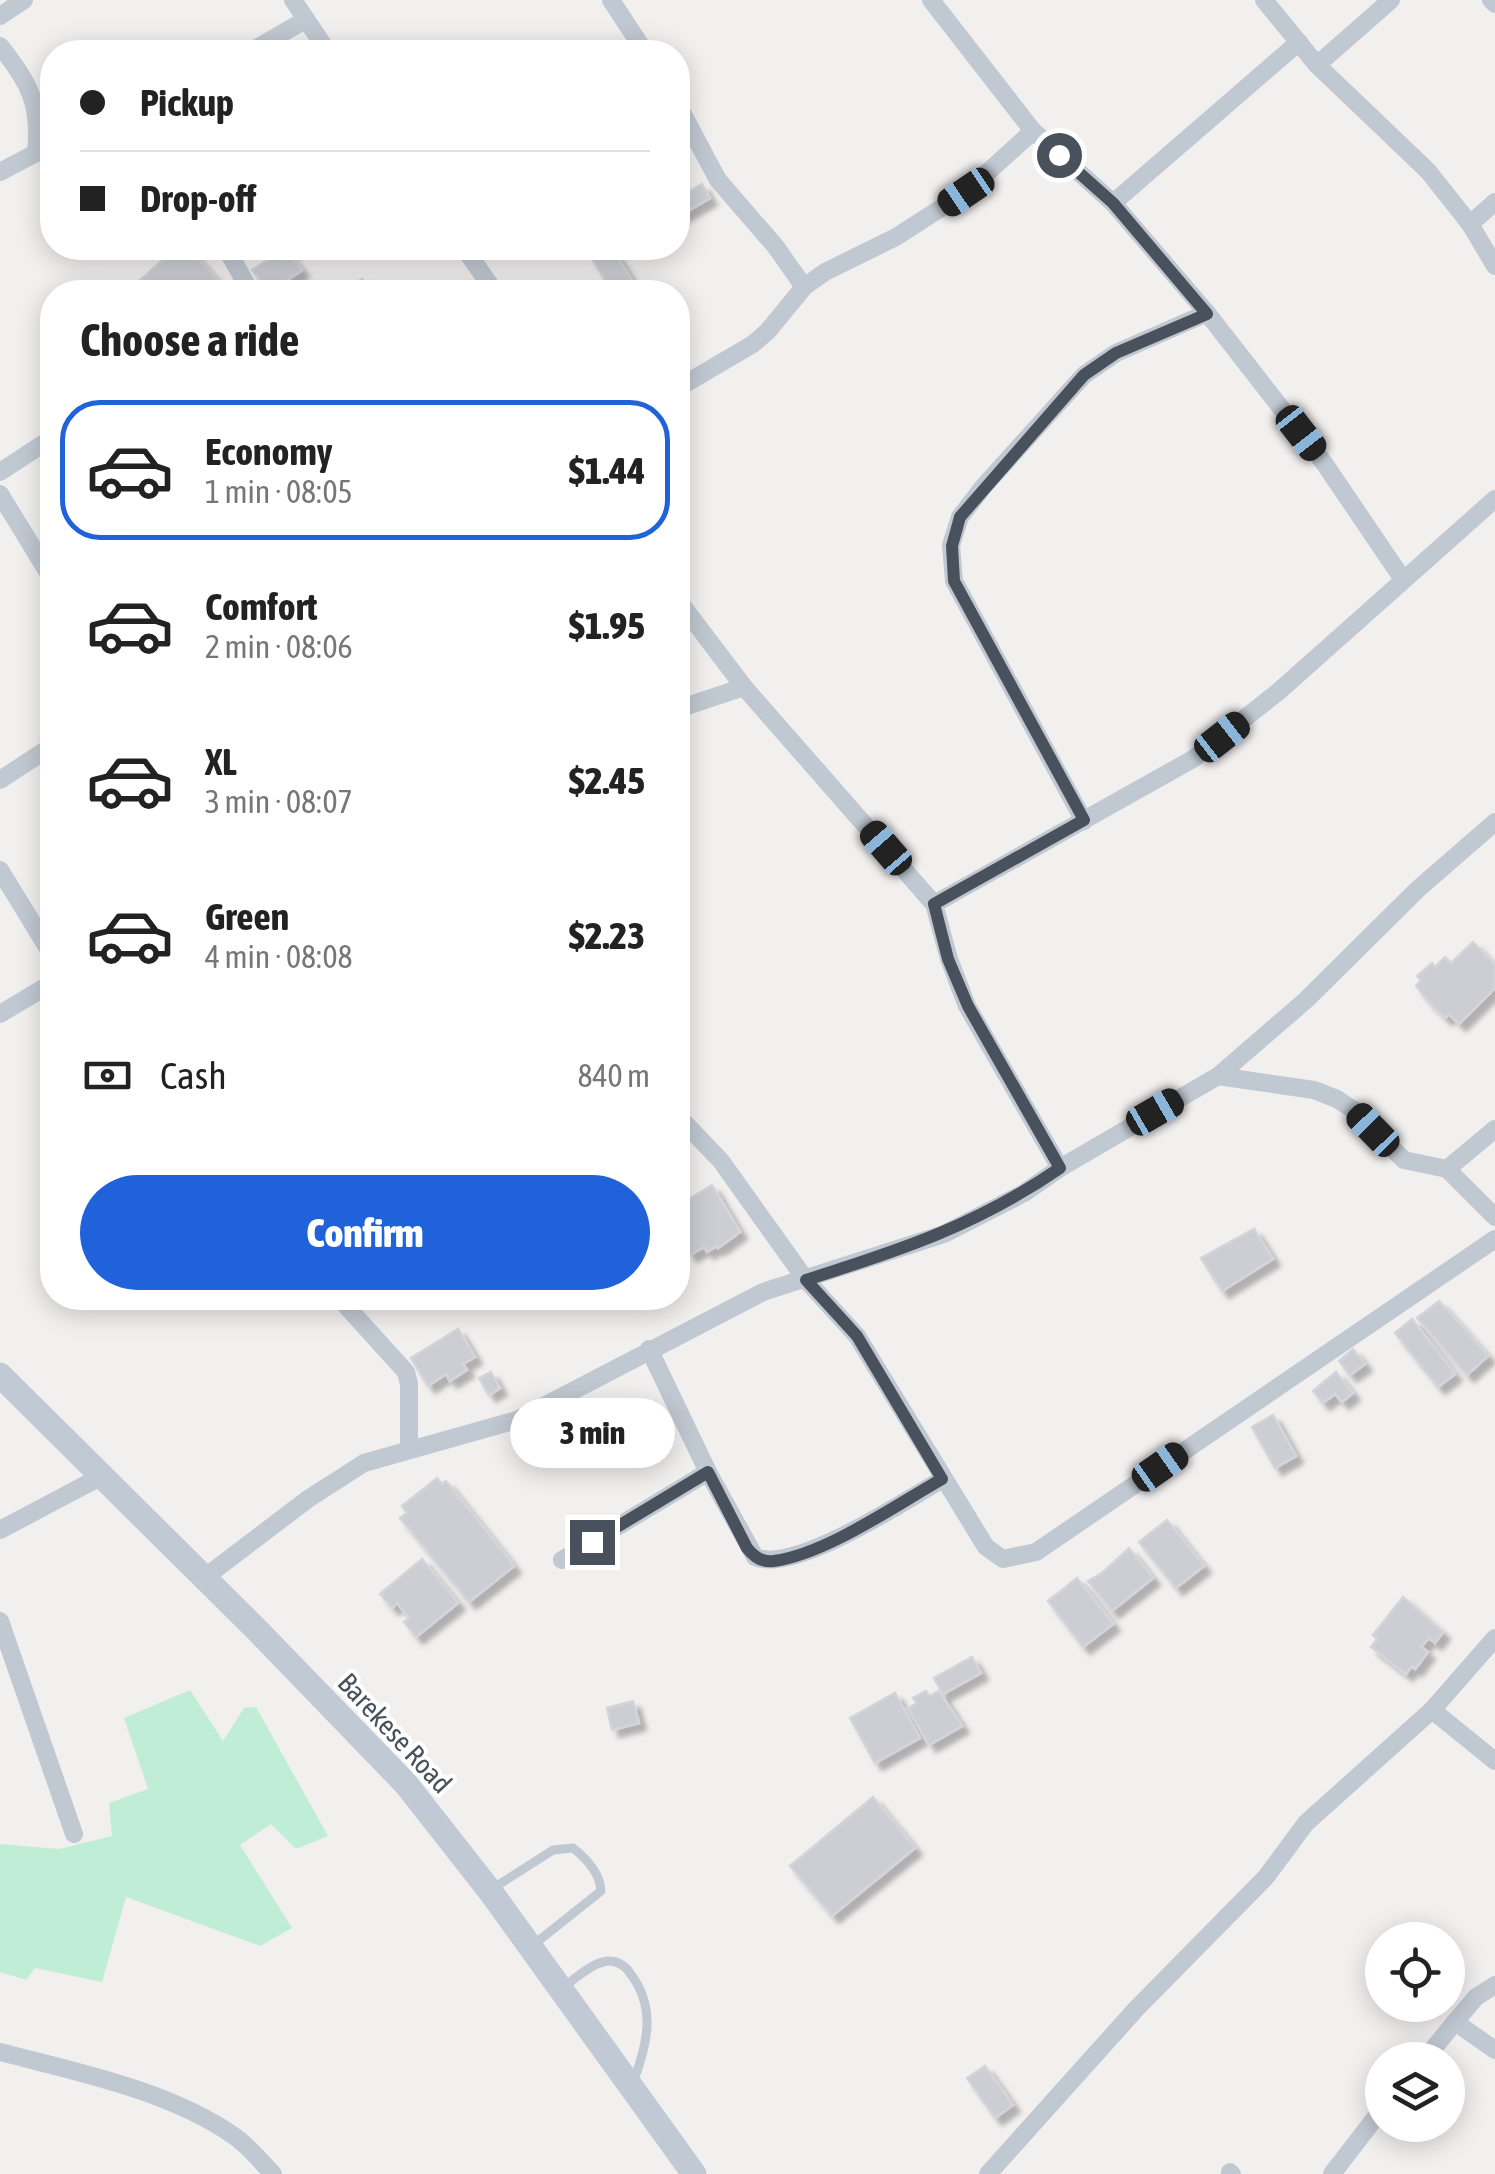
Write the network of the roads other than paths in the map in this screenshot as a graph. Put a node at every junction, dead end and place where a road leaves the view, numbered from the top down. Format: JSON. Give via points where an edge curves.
{"nodes":[{"id":1,"x":24,"y":0,"type":"edge"},
{"id":2,"x":293,"y":0,"type":"edge"},
{"id":3,"x":611,"y":0,"type":"edge"},
{"id":4,"x":931,"y":0,"type":"edge"},
{"id":5,"x":1264,"y":0,"type":"edge"},
{"id":6,"x":1390,"y":0,"type":"edge"},
{"id":7,"x":0,"y":16,"type":"edge"},
{"id":8,"x":305,"y":20,"type":"junction"},
{"id":9,"x":271,"y":40,"type":"edge"},
{"id":10,"x":319,"y":40,"type":"edge"},
{"id":11,"x":638,"y":40,"type":"edge"},
{"id":12,"x":1299,"y":42,"type":"junction"},
{"id":13,"x":0,"y":46,"type":"edge"},
{"id":14,"x":1318,"y":65,"type":"junction"},
{"id":15,"x":690,"y":127,"type":"edge"},
{"id":16,"x":40,"y":128,"type":"edge"},
{"id":17,"x":1032,"y":131,"type":"junction"},
{"id":18,"x":40,"y":154,"type":"edge"},
{"id":19,"x":0,"y":172,"type":"edge"},
{"id":20,"x":1495,"y":202,"type":"edge"},
{"id":21,"x":1113,"y":203,"type":"junction"},
{"id":22,"x":1470,"y":224,"type":"junction"},
{"id":23,"x":1495,"y":266,"type":"edge"},
{"id":24,"x":804,"y":288,"type":"junction"},
{"id":25,"x":1207,"y":314,"type":"junction"},
{"id":26,"x":690,"y":381,"type":"edge"},
{"id":27,"x":40,"y":446,"type":"edge"},
{"id":28,"x":0,"y":472,"type":"edge"},
{"id":29,"x":0,"y":494,"type":"edge"},
{"id":30,"x":1495,"y":499,"type":"edge"},
{"id":31,"x":40,"y":559,"type":"edge"},
{"id":32,"x":1402,"y":578,"type":"junction"},
{"id":33,"x":690,"y":616,"type":"edge"},
{"id":34,"x":744,"y":688,"type":"junction"},
{"id":35,"x":690,"y":704,"type":"edge"},
{"id":36,"x":40,"y":754,"type":"edge"},
{"id":37,"x":0,"y":780,"type":"edge"},
{"id":38,"x":1084,"y":820,"type":"junction"},
{"id":39,"x":1495,"y":822,"type":"edge"},
{"id":40,"x":0,"y":870,"type":"edge"},
{"id":41,"x":934,"y":904,"type":"junction"},
{"id":42,"x":40,"y":935,"type":"edge"},
{"id":43,"x":40,"y":990,"type":"edge"},
{"id":44,"x":0,"y":1014,"type":"edge"},
{"id":45,"x":1218,"y":1076,"type":"junction"},
{"id":46,"x":690,"y":1129,"type":"edge"},
{"id":47,"x":1495,"y":1129,"type":"edge"},
{"id":48,"x":1060,"y":1168,"type":"junction"},
{"id":49,"x":1447,"y":1169,"type":"junction"},
{"id":50,"x":1495,"y":1217,"type":"edge"},
{"id":51,"x":1495,"y":1239,"type":"edge"},
{"id":52,"x":806,"y":1280,"type":"junction"},
{"id":53,"x":350,"y":1310,"type":"edge"},
{"id":54,"x":649,"y":1349,"type":"junction"},
{"id":55,"x":0,"y":1375,"type":"edge"},
{"id":56,"x":409,"y":1449,"type":"junction"},
{"id":57,"x":708,"y":1472,"type":"junction"},
{"id":58,"x":102,"y":1476,"type":"junction"},
{"id":59,"x":942,"y":1479,"type":"junction"},
{"id":60,"x":0,"y":1530,"type":"edge"},
{"id":61,"x":562,"y":1560,"type":"dead end"},
{"id":62,"x":204,"y":1578,"type":"junction"},
{"id":63,"x":0,"y":1620,"type":"edge"},
{"id":64,"x":1495,"y":1638,"type":"edge"},
{"id":65,"x":1432,"y":1710,"type":"junction"},
{"id":66,"x":1495,"y":1760,"type":"edge"},
{"id":67,"x":74,"y":1834,"type":"dead end"},
{"id":68,"x":490,"y":1891,"type":"junction"},
{"id":69,"x":529,"y":1948,"type":"junction"},
{"id":70,"x":1495,"y":1985,"type":"edge"},
{"id":71,"x":560,"y":1989,"type":"junction"},
{"id":72,"x":1465,"y":2011,"type":"edge"},
{"id":73,"x":1455,"y":2022,"type":"joint"},
{"id":74,"x":1439,"y":2042,"type":"edge"},
{"id":75,"x":1495,"y":2050,"type":"edge"},
{"id":76,"x":0,"y":2052,"type":"edge"},
{"id":77,"x":631,"y":2088,"type":"junction"},
{"id":78,"x":1365,"y":2132,"type":"edge"},
{"id":79,"x":273,"y":2174,"type":"edge"},
{"id":80,"x":694,"y":2174,"type":"edge"},
{"id":81,"x":988,"y":2174,"type":"edge"},
{"id":82,"x":1332,"y":2174,"type":"edge"}],
"edges":[{"from":1,"to":7,"type":"street"},
{"from":2,"to":8,"type":"street"},
{"from":3,"to":11,"type":"street"},
{"from":4,"to":17,"type":"street"},
{"from":5,"to":12,"type":"street"},
{"from":6,"to":14,"type":"street"},
{"from":8,"to":9,"type":"street"},
{"from":8,"to":10,"type":"street"},
{"from":12,"to":14,"type":"street"},
{"from":12,"to":21,"type":"street"},
{"from":13,"to":16,"type":"street","via":[[34,97]]},
{"from":14,"to":22,"type":"street","via":[[1428,171]]},
{"from":15,"to":24,"type":"street","via":[[718,180]]},
{"from":17,"to":21,"type":"street"},
{"from":17,"to":24,"type":"street","via":[[966,192]]},
{"from":18,"to":19,"type":"street"},
{"from":20,"to":22,"type":"street"},
{"from":21,"to":25,"type":"street"},
{"from":22,"to":23,"type":"street"},
{"from":24,"to":26,"type":"street","via":[[753,344]]},
{"from":25,"to":32,"type":"street","via":[[1324,463]]},
{"from":25,"to":38,"type":"street","via":[[1116,353],[1084,375],[983,487],[960,517],[952,546],[954,581]]},
{"from":27,"to":28,"type":"street"},
{"from":29,"to":31,"type":"street"},
{"from":30,"to":32,"type":"street"},
{"from":32,"to":38,"type":"street","via":[[1193,759]]},
{"from":33,"to":34,"type":"street"},
{"from":34,"to":35,"type":"street"},
{"from":34,"to":41,"type":"street"},
{"from":36,"to":37,"type":"street"},
{"from":38,"to":41,"type":"street"},
{"from":39,"to":45,"type":"street"},
{"from":40,"to":42,"type":"street"},
{"from":41,"to":48,"type":"street","via":[[968,1006]]},
{"from":43,"to":44,"type":"street"},
{"from":45,"to":48,"type":"street"},
{"from":45,"to":49,"type":"street","via":[[1337,1098],[1404,1160]]},
{"from":46,"to":52,"type":"street"},
{"from":47,"to":49,"type":"street"},
{"from":48,"to":52,"type":"street","via":[[944,1234]]},
{"from":49,"to":50,"type":"street"},
{"from":51,"to":59,"type":"street","via":[[1036,1552],[994,1556]]},
{"from":52,"to":54,"type":"street","via":[[763,1292]]},
{"from":52,"to":59,"type":"street","via":[[857,1336]]},
{"from":53,"to":56,"type":"street","via":[[406,1372]]},
{"from":54,"to":56,"type":"street","via":[[517,1420]]},
{"from":54,"to":57,"type":"street"},
{"from":55,"to":58,"type":"main road","name":"Barekese Road"},
{"from":56,"to":62,"type":"street","via":[[335,1480]]},
{"from":57,"to":59,"type":"street","via":[[747,1548],[773,1562],[825,1545]]},
{"from":57,"to":61,"type":"street"},
{"from":58,"to":60,"type":"street"},
{"from":58,"to":62,"type":"main road","name":"Barekese Road"},
{"from":62,"to":68,"type":"main road","name":"Barekese Road","via":[[406,1784]]},
{"from":63,"to":67,"type":"street"},
{"from":64,"to":65,"type":"street"},
{"from":65,"to":66,"type":"street"},
{"from":65,"to":81,"type":"street","via":[[1306,1823],[1266,1877]]},
{"from":68,"to":69,"type":"main road","name":"Barekese Road"},
{"from":68,"to":69,"type":"lane","via":[[553,1850],[573,1848],[585,1858],[600,1880],[597,1897]]},
{"from":69,"to":71,"type":"main road","name":"Barekese Road"},
{"from":70,"to":72,"type":"street"},
{"from":71,"to":77,"type":"main road","name":"Barekese Road"},
{"from":71,"to":77,"type":"lane","via":[[600,1962],[626,1968],[648,2004],[647,2046]]},
{"from":73,"to":74,"type":"street"},
{"from":73,"to":75,"type":"street"},
{"from":76,"to":79,"type":"street","via":[[114,2082],[194,2113],[236,2137]]},
{"from":77,"to":80,"type":"main road","name":"Barekese Road"},
{"from":78,"to":82,"type":"street"}]}
